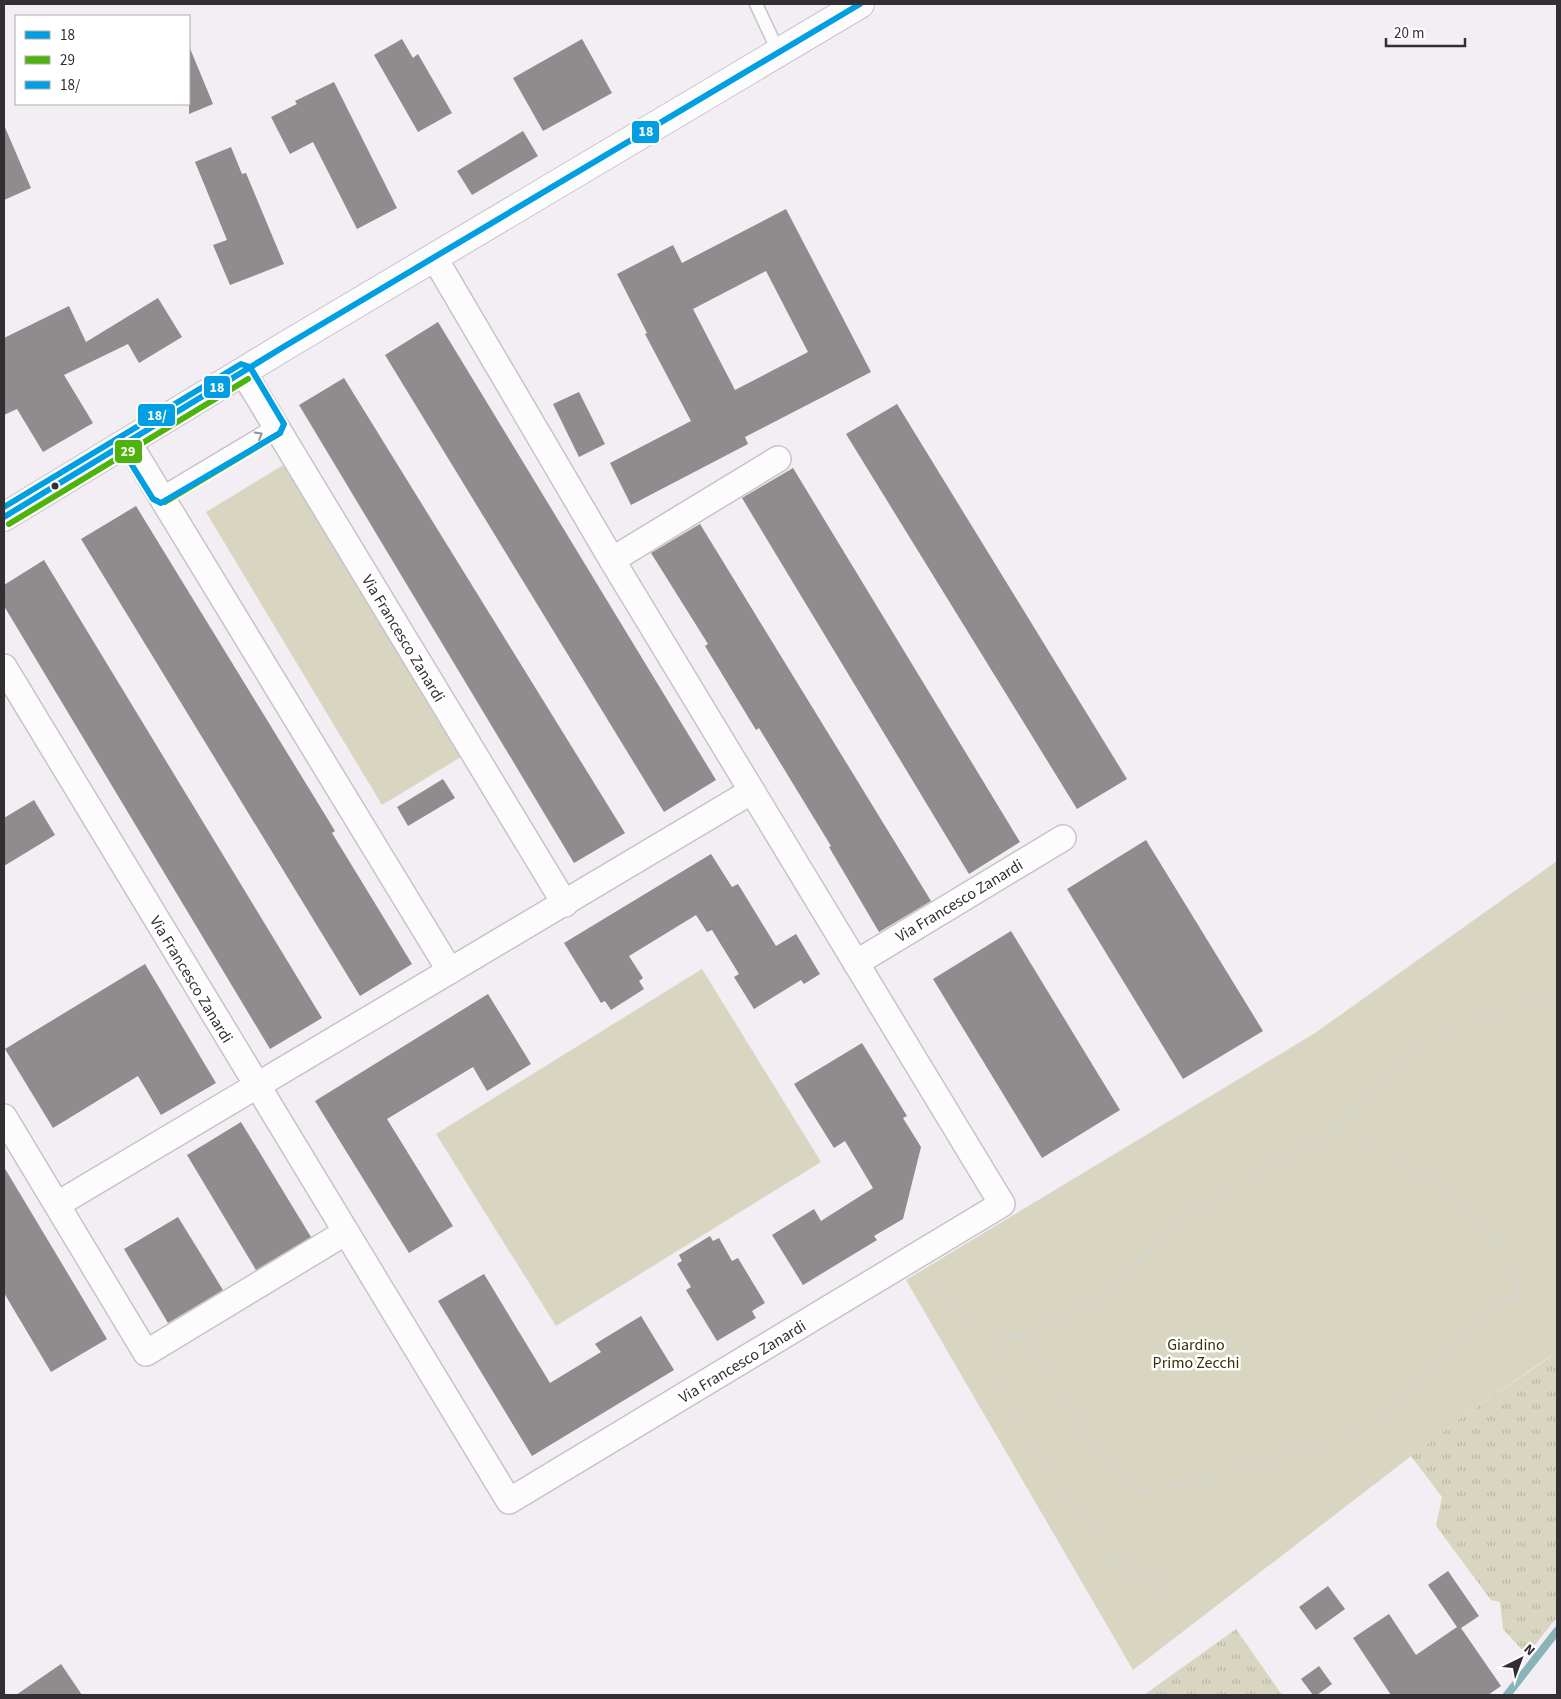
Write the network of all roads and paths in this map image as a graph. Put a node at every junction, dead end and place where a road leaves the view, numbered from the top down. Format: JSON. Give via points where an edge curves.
{"nodes":[{"id":1,"x":756,"y":4,"type":"edge"},
{"id":2,"x":860,"y":4,"type":"edge"},
{"id":3,"x":780,"y":52,"type":"junction"},
{"id":4,"x":434,"y":257,"type":"junction"},
{"id":5,"x":243,"y":372,"type":"junction"},
{"id":6,"x":275,"y":426,"type":"junction"},
{"id":7,"x":128,"y":442,"type":"junction"},
{"id":8,"x":778,"y":459,"type":"dead end"},
{"id":9,"x":160,"y":494,"type":"junction"},
{"id":10,"x":4,"y":518,"type":"edge"},
{"id":11,"x":612,"y":560,"type":"junction"},
{"id":12,"x":4,"y":667,"type":"edge"},
{"id":13,"x":752,"y":792,"type":"junction"},
{"id":14,"x":1063,"y":838,"type":"dead end"},
{"id":15,"x":565,"y":904,"type":"junction"},
{"id":16,"x":856,"y":963,"type":"junction"},
{"id":17,"x":450,"y":971,"type":"junction"},
{"id":18,"x":1557,"y":994,"type":"edge"},
{"id":19,"x":256,"y":1086,"type":"junction"},
{"id":20,"x":4,"y":1117,"type":"edge"},
{"id":21,"x":1334,"y":1129,"type":"junction"},
{"id":22,"x":58,"y":1204,"type":"junction"},
{"id":23,"x":346,"y":1232,"type":"junction"},
{"id":24,"x":913,"y":1257,"type":"junction"},
{"id":25,"x":1520,"y":1296,"type":"junction"},
{"id":26,"x":1557,"y":1298,"type":"edge"},
{"id":27,"x":1020,"y":1336,"type":"junction"},
{"id":28,"x":1005,"y":1337,"type":"junction"},
{"id":29,"x":1114,"y":1560,"type":"junction"}],
"edges":[{"from":1,"to":3,"type":"lane"},
{"from":2,"to":3,"type":"street"},
{"from":3,"to":4,"type":"street"},
{"from":4,"to":5,"type":"street"},
{"from":4,"to":11,"type":"street","name":"Via Francesco Zanardi"},
{"from":5,"to":6,"type":"street","name":"Via Francesco Zanardi"},
{"from":5,"to":7,"type":"street"},
{"from":9,"to":6,"type":"lane","one_way":true},
{"from":6,"to":15,"type":"street","name":"Via Francesco Zanardi"},
{"from":7,"to":9,"type":"street"},
{"from":7,"to":10,"type":"street"},
{"from":8,"to":11,"type":"street"},
{"from":9,"to":17,"type":"street"},
{"from":11,"to":13,"type":"street","name":"Via Francesco Zanardi"},
{"from":12,"to":19,"type":"street","name":"Via Francesco Zanardi"},
{"from":13,"to":15,"type":"street"},
{"from":13,"to":16,"type":"street","name":"Via Francesco Zanardi"},
{"from":14,"to":16,"type":"street","name":"Via Francesco Zanardi"},
{"from":15,"to":17,"type":"street"},
{"from":16,"to":24,"type":"street","name":"Via Francesco Zanardi","via":[[1002,1204]]},
{"from":17,"to":19,"type":"street"},
{"from":18,"to":21,"type":"path","via":[[1459,1027],[1427,1043],[1377,1084],[1355,1111]]},
{"from":19,"to":22,"type":"street"},
{"from":19,"to":23,"type":"street","name":"Via Francesco Zanardi"},
{"from":20,"to":22,"type":"street"},
{"from":21,"to":25,"type":"path","via":[[1396,1156],[1438,1185],[1499,1247]]},
{"from":21,"to":27,"type":"path","via":[[1189,1214],[1098,1300]]},
{"from":22,"to":23,"type":"street","via":[[146,1353]]},
{"from":23,"to":24,"type":"street","name":"Via Francesco Zanardi","via":[[509,1501]]},
{"from":24,"to":28,"type":"path","via":[[937,1296],[966,1318]]},
{"from":25,"to":26,"type":"path"},
{"from":25,"to":27,"type":"path","via":[[1502,1301],[1486,1311],[1413,1393],[1374,1425],[1351,1435],[1153,1489],[1140,1490],[1116,1476],[1031,1347]]},
{"from":27,"to":28,"type":"path"},
{"from":28,"to":29,"type":"path","via":[[1001,1385],[1007,1402]]},
{"from":29,"to":29,"type":"path","via":[[1146,1602],[1156,1601],[1166,1594],[1168,1588],[1164,1577]]}]}
